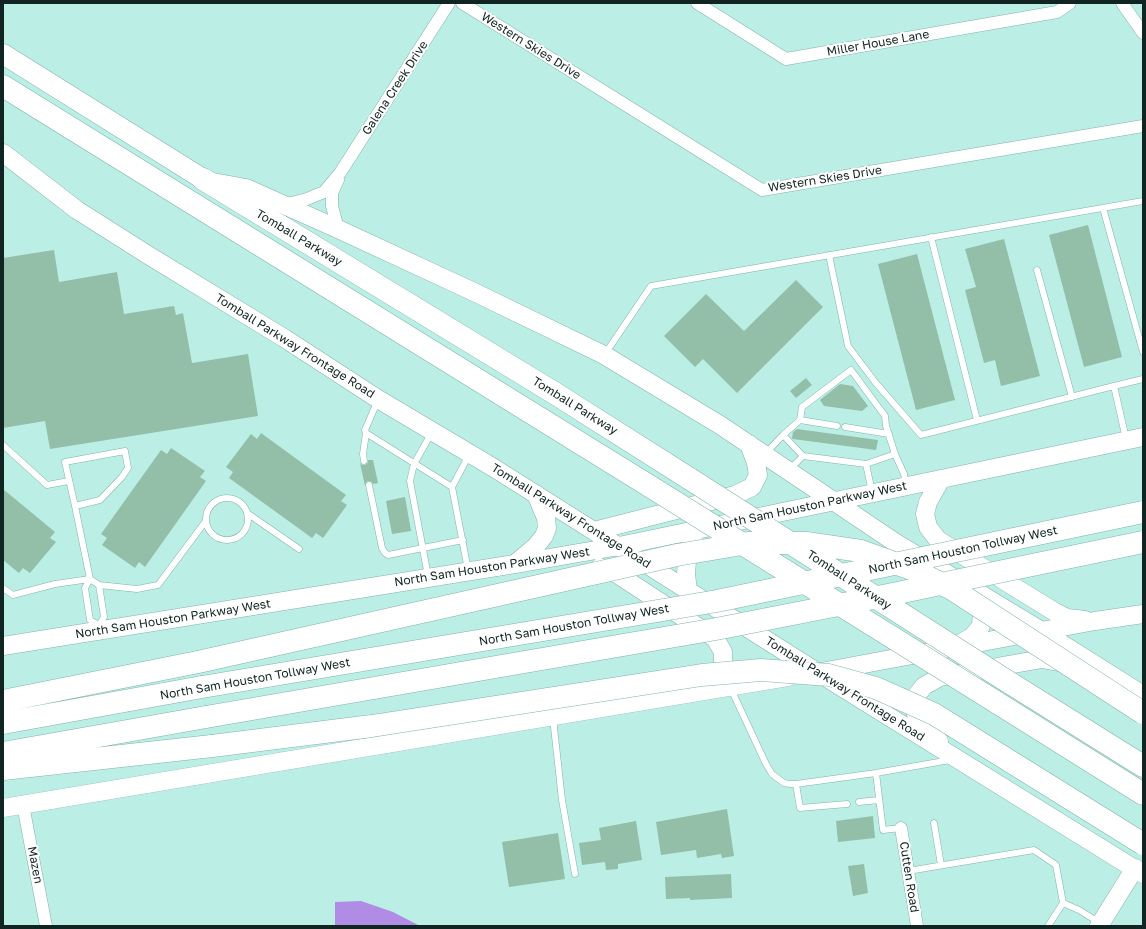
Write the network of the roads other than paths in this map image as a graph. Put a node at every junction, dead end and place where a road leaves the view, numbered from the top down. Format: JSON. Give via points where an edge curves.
{"nodes":[{"id":1,"x":449,"y":3,"type":"edge"},
{"id":2,"x":462,"y":3,"type":"edge"},
{"id":3,"x":697,"y":3,"type":"edge"},
{"id":4,"x":1070,"y":3,"type":"edge"},
{"id":5,"x":1122,"y":3,"type":"edge"},
{"id":6,"x":1143,"y":33,"type":"edge"},
{"id":7,"x":3,"y":54,"type":"edge"},
{"id":8,"x":3,"y":86,"type":"edge"},
{"id":9,"x":1143,"y":126,"type":"edge"},
{"id":10,"x":3,"y":153,"type":"edge"},
{"id":11,"x":340,"y":173,"type":"junction"},
{"id":12,"x":203,"y":179,"type":"junction"},
{"id":13,"x":1143,"y":201,"type":"edge"},
{"id":14,"x":284,"y":205,"type":"junction"},
{"id":15,"x":1103,"y":208,"type":"junction"},
{"id":16,"x":338,"y":229,"type":"junction"},
{"id":17,"x":931,"y":237,"type":"junction"},
{"id":18,"x":829,"y":255,"type":"junction"},
{"id":19,"x":1037,"y":270,"type":"dead end"},
{"id":20,"x":1143,"y":352,"type":"edge"},
{"id":21,"x":604,"y":355,"type":"junction"},
{"id":22,"x":1143,"y":379,"type":"edge"},
{"id":23,"x":1114,"y":386,"type":"junction"},
{"id":24,"x":1072,"y":397,"type":"junction"},
{"id":25,"x":378,"y":399,"type":"junction"},
{"id":26,"x":800,"y":420,"type":"junction"},
{"id":27,"x":978,"y":420,"type":"junction"},
{"id":28,"x":837,"y":426,"type":"dead end"},
{"id":29,"x":845,"y":427,"type":"dead end"},
{"id":30,"x":433,"y":431,"type":"junction"},
{"id":31,"x":366,"y":434,"type":"junction"},
{"id":32,"x":889,"y":434,"type":"junction"},
{"id":33,"x":784,"y":435,"type":"junction"},
{"id":34,"x":1135,"y":439,"type":"edge"},
{"id":35,"x":749,"y":444,"type":"junction"},
{"id":36,"x":3,"y":445,"type":"edge"},
{"id":37,"x":470,"y":453,"type":"junction"},
{"id":38,"x":765,"y":454,"type":"junction"},
{"id":39,"x":896,"y":454,"type":"junction"},
{"id":40,"x":803,"y":456,"type":"junction"},
{"id":41,"x":364,"y":461,"type":"dead end"},
{"id":42,"x":414,"y":464,"type":"junction"},
{"id":43,"x":866,"y":464,"type":"junction"},
{"id":44,"x":789,"y":470,"type":"junction"},
{"id":45,"x":941,"y":479,"type":"junction"},
{"id":46,"x":69,"y":481,"type":"junction"},
{"id":47,"x":369,"y":485,"type":"dead end"},
{"id":48,"x":452,"y":487,"type":"junction"},
{"id":49,"x":906,"y":487,"type":"junction"},
{"id":50,"x":872,"y":493,"type":"junction"},
{"id":51,"x":536,"y":494,"type":"junction"},
{"id":52,"x":836,"y":501,"type":"junction"},
{"id":53,"x":75,"y":506,"type":"junction"},
{"id":54,"x":1143,"y":512,"type":"edge"},
{"id":55,"x":247,"y":513,"type":"junction"},
{"id":56,"x":205,"y":522,"type":"junction"},
{"id":57,"x":708,"y":527,"type":"junction"},
{"id":58,"x":594,"y":531,"type":"junction"},
{"id":59,"x":463,"y":540,"type":"junction"},
{"id":60,"x":1143,"y":542,"type":"edge"},
{"id":61,"x":619,"y":546,"type":"junction"},
{"id":62,"x":422,"y":548,"type":"junction"},
{"id":63,"x":299,"y":549,"type":"dead end"},
{"id":64,"x":560,"y":556,"type":"junction"},
{"id":65,"x":515,"y":564,"type":"junction"},
{"id":66,"x":468,"y":572,"type":"junction"},
{"id":67,"x":428,"y":578,"type":"junction"},
{"id":68,"x":90,"y":579,"type":"junction"},
{"id":69,"x":99,"y":585,"type":"junction"},
{"id":70,"x":967,"y":585,"type":"junction"},
{"id":71,"x":3,"y":588,"type":"edge"},
{"id":72,"x":688,"y":591,"type":"junction"},
{"id":73,"x":1143,"y":614,"type":"edge"},
{"id":74,"x":1095,"y":621,"type":"junction"},
{"id":75,"x":99,"y":628,"type":"junction"},
{"id":76,"x":1043,"y":632,"type":"junction"},
{"id":77,"x":3,"y":646,"type":"edge"},
{"id":78,"x":949,"y":649,"type":"junction"},
{"id":79,"x":817,"y":672,"type":"junction"},
{"id":80,"x":1120,"y":681,"type":"junction"},
{"id":81,"x":730,"y":687,"type":"junction"},
{"id":82,"x":701,"y":692,"type":"junction"},
{"id":83,"x":1143,"y":695,"type":"edge"},
{"id":84,"x":3,"y":701,"type":"edge"},
{"id":85,"x":1143,"y":713,"type":"edge"},
{"id":86,"x":553,"y":717,"type":"junction"},
{"id":87,"x":3,"y":723,"type":"edge"},
{"id":88,"x":3,"y":753,"type":"edge"},
{"id":89,"x":955,"y":759,"type":"junction"},
{"id":90,"x":1143,"y":766,"type":"edge"},
{"id":91,"x":3,"y":769,"type":"edge"},
{"id":92,"x":876,"y":773,"type":"junction"},
{"id":93,"x":796,"y":784,"type":"junction"},
{"id":94,"x":1143,"y":794,"type":"edge"},
{"id":95,"x":879,"y":800,"type":"junction"},
{"id":96,"x":860,"y":802,"type":"dead end"},
{"id":97,"x":847,"y":804,"type":"dead end"},
{"id":98,"x":23,"y":805,"type":"junction"},
{"id":99,"x":3,"y":808,"type":"edge"},
{"id":100,"x":934,"y":823,"type":"dead end"},
{"id":101,"x":901,"y":828,"type":"joint"},
{"id":102,"x":1143,"y":844,"type":"edge"},
{"id":103,"x":941,"y":865,"type":"junction"},
{"id":104,"x":908,"y":871,"type":"junction"},
{"id":105,"x":1139,"y":871,"type":"edge"},
{"id":106,"x":575,"y":874,"type":"dead end"},
{"id":107,"x":1063,"y":903,"type":"junction"},
{"id":108,"x":1100,"y":925,"type":"edge"},
{"id":109,"x":46,"y":926,"type":"edge"},
{"id":110,"x":917,"y":926,"type":"edge"},
{"id":111,"x":1048,"y":926,"type":"edge"}],
"edges":[{"from":1,"to":11,"type":"street","name":"Galena Creek Drive"},
{"from":2,"to":9,"type":"street","name":"Western Skies Drive","via":[[762,190]]},
{"from":3,"to":4,"type":"street","name":"Miller House Lane","via":[[786,59],[1057,12]]},
{"from":5,"to":6,"type":"street"},
{"from":7,"to":12,"type":"main road","name":"Tomball Parkway"},
{"from":8,"to":94,"type":"highway","name":"Tomball Parkway","bridge":true},
{"from":10,"to":25,"type":"main road","name":"Tomball Parkway Frontage Road","via":[[78,210],[148,256],[284,338]]},
{"from":11,"to":14,"type":"street","name":"Galena Creek Drive","via":[[324,192]]},
{"from":11,"to":16,"type":"street","name":"Galena Creek Drive","via":[[332,193],[332,206]]},
{"from":12,"to":14,"type":"main road","via":[[246,188]]},
{"from":12,"to":90,"type":"highway","name":"Tomball Parkway","bridge":true,"via":[[549,390]]},
{"from":13,"to":15,"type":"lane"},
{"from":14,"to":16,"type":"main road"},
{"from":15,"to":17,"type":"lane"},
{"from":15,"to":20,"type":"lane"},
{"from":16,"to":21,"type":"main road"},
{"from":17,"to":18,"type":"lane"},
{"from":17,"to":27,"type":"lane"},
{"from":18,"to":21,"type":"lane","via":[[651,286]]},
{"from":18,"to":27,"type":"lane","via":[[848,346],[920,435]]},
{"from":19,"to":24,"type":"lane"},
{"from":21,"to":35,"type":"main road"},
{"from":22,"to":23,"type":"lane"},
{"from":23,"to":24,"type":"lane"},
{"from":23,"to":34,"type":"lane"},
{"from":24,"to":27,"type":"lane"},
{"from":25,"to":30,"type":"main road","name":"Tomball Parkway Frontage Road"},
{"from":25,"to":31,"type":"lane"},
{"from":26,"to":28,"type":"lane"},
{"from":26,"to":32,"type":"lane","via":[[802,407],[851,370],[885,416]]},
{"from":26,"to":33,"type":"lane"},
{"from":29,"to":32,"type":"lane"},
{"from":30,"to":37,"type":"main road","name":"Tomball Parkway Frontage Road"},
{"from":30,"to":42,"type":"lane"},
{"from":31,"to":41,"type":"lane"},
{"from":31,"to":42,"type":"lane"},
{"from":32,"to":39,"type":"lane"},
{"from":33,"to":38,"type":"lane"},
{"from":33,"to":40,"type":"lane"},
{"from":34,"to":45,"type":"main road","name":"North Sam Houston Parkway West"},
{"from":35,"to":38,"type":"main road"},
{"from":35,"to":58,"type":"main road","via":[[758,476],[752,487],[734,495]]},
{"from":36,"to":46,"type":"lane","via":[[47,485]]},
{"from":37,"to":48,"type":"lane"},
{"from":37,"to":51,"type":"main road","name":"Tomball Parkway Frontage Road"},
{"from":38,"to":44,"type":"main road"},
{"from":39,"to":43,"type":"lane"},
{"from":39,"to":49,"type":"lane"},
{"from":40,"to":43,"type":"lane"},
{"from":40,"to":44,"type":"lane"},
{"from":42,"to":48,"type":"lane"},
{"from":42,"to":62,"type":"lane","via":[[410,481]]},
{"from":43,"to":50,"type":"lane"},
{"from":44,"to":52,"type":"main road"},
{"from":45,"to":49,"type":"main road","name":"North Sam Houston Parkway West"},
{"from":45,"to":74,"type":"main road","via":[[928,502],[925,514],[928,527],[938,540],[1055,612],[1067,618]]},
{"from":46,"to":53,"type":"lane"},
{"from":46,"to":53,"type":"lane","via":[[65,462],[125,451],[128,468],[122,477],[100,500]]},
{"from":47,"to":62,"type":"lane","via":[[383,551],[388,555]]},
{"from":48,"to":59,"type":"lane"},
{"from":49,"to":50,"type":"main road","name":"North Sam Houston Parkway West"},
{"from":50,"to":52,"type":"main road","name":"North Sam Houston Parkway West"},
{"from":51,"to":58,"type":"main road","name":"Tomball Parkway Frontage Road"},
{"from":51,"to":65,"type":"main road","via":[[546,518],[547,528],[536,546]]},
{"from":52,"to":57,"type":"main road","name":"North Sam Houston Parkway West"},
{"from":52,"to":70,"type":"main road","via":[[896,543]]},
{"from":53,"to":68,"type":"lane"},
{"from":54,"to":87,"type":"highway","name":"North Sam Houston Tollway West","bridge":true,"via":[[717,601]]},
{"from":55,"to":56,"type":"lane","via":[[239,502],[233,499],[219,499],[208,508]]},
{"from":55,"to":56,"type":"lane","via":[[247,527],[243,533],[231,540],[224,540],[212,534]]},
{"from":55,"to":63,"type":"lane"},
{"from":56,"to":69,"type":"lane","via":[[158,585],[137,589]]},
{"from":57,"to":61,"type":"main road","name":"North Sam Houston Parkway West"},
{"from":57,"to":72,"type":"main road","via":[[690,547],[686,574]]},
{"from":58,"to":61,"type":"main road","name":"Tomball Parkway Frontage Road"},
{"from":59,"to":62,"type":"lane"},
{"from":59,"to":66,"type":"lane"},
{"from":60,"to":88,"type":"highway","bridge":true,"via":[[859,602],[716,629]]},
{"from":61,"to":64,"type":"main road","name":"North Sam Houston Parkway West"},
{"from":61,"to":72,"type":"main road","name":"Tomball Parkway Frontage Road"},
{"from":62,"to":67,"type":"lane"},
{"from":64,"to":65,"type":"main road","name":"North Sam Houston Parkway West"},
{"from":64,"to":82,"type":"main road","via":[[592,563],[616,574],[715,638],[723,652],[723,670],[715,683]]},
{"from":65,"to":66,"type":"main road","name":"North Sam Houston Parkway West"},
{"from":66,"to":67,"type":"main road","name":"North Sam Houston Parkway West"},
{"from":67,"to":75,"type":"main road","name":"North Sam Houston Parkway West"},
{"from":68,"to":69,"type":"lane"},
{"from":68,"to":71,"type":"lane","via":[[55,584],[13,595]]},
{"from":68,"to":75,"type":"lane","via":[[85,588],[90,620]]},
{"from":69,"to":75,"type":"lane","via":[[104,617]]},
{"from":70,"to":76,"type":"main road"},
{"from":70,"to":78,"type":"main road","via":[[980,603],[983,617],[981,626],[972,637]]},
{"from":72,"to":79,"type":"main road","name":"Tomball Parkway Frontage Road"},
{"from":73,"to":74,"type":"main road"},
{"from":74,"to":76,"type":"main road"},
{"from":75,"to":77,"type":"main road","name":"North Sam Houston Parkway West"},
{"from":76,"to":78,"type":"main road"},
{"from":76,"to":80,"type":"main road"},
{"from":78,"to":79,"type":"main road"},
{"from":79,"to":81,"type":"main road"},
{"from":79,"to":89,"type":"main road","name":"Tomball Parkway Frontage Road"},
{"from":80,"to":83,"type":"main road"},
{"from":80,"to":89,"type":"main road","via":[[1077,665],[1042,659],[940,677],[924,686],[915,697],[913,707],[918,718]]},
{"from":81,"to":82,"type":"main road"},
{"from":81,"to":93,"type":"lane","via":[[772,774],[784,783]]},
{"from":82,"to":86,"type":"main road"},
{"from":84,"to":85,"type":"highway","bridge":true,"via":[[198,662],[677,555],[748,543],[806,542],[861,552],[914,570],[959,594]]},
{"from":86,"to":98,"type":"main road"},
{"from":86,"to":106,"type":"lane","via":[[562,800]]},
{"from":89,"to":92,"type":"lane"},
{"from":89,"to":105,"type":"main road","name":"Tomball Parkway Frontage Road"},
{"from":91,"to":102,"type":"highway","bridge":true,"via":[[372,726],[702,675],[761,670],[829,675],[876,688],[934,714]]},
{"from":92,"to":93,"type":"lane"},
{"from":92,"to":95,"type":"lane"},
{"from":93,"to":97,"type":"lane","via":[[800,808]]},
{"from":95,"to":96,"type":"lane"},
{"from":95,"to":101,"type":"lane","via":[[883,830]]},
{"from":98,"to":99,"type":"main road"},
{"from":98,"to":109,"type":"street","name":"Mazen"},
{"from":100,"to":103,"type":"lane"},
{"from":101,"to":104,"type":"street","name":"Cutten Road"},
{"from":103,"to":104,"type":"lane"},
{"from":103,"to":107,"type":"lane","via":[[1034,850],[1056,865]]},
{"from":104,"to":110,"type":"street","name":"Cutten Road"},
{"from":105,"to":108,"type":"main road"},
{"from":107,"to":108,"type":"lane","via":[[1079,910]]},
{"from":107,"to":111,"type":"lane"}]}
